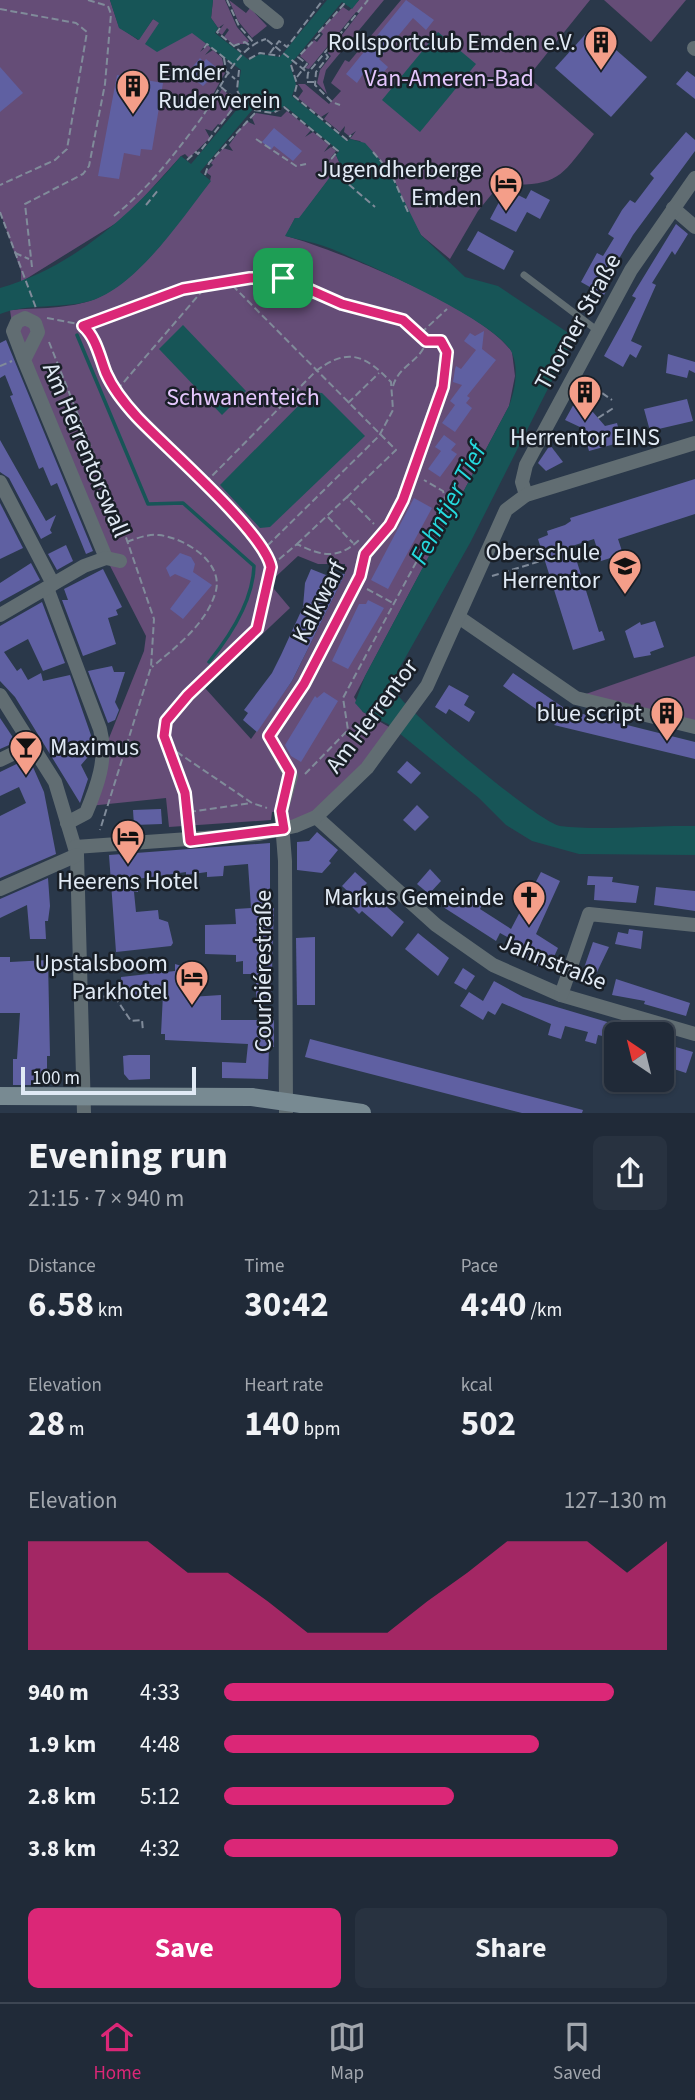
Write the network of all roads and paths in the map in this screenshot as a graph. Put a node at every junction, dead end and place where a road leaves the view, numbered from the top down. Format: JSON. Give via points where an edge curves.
{"nodes":[{"id":1,"x":88,"y":0,"type":"edge"},
{"id":2,"x":228,"y":0,"type":"edge"},
{"id":3,"x":250,"y":0,"type":"edge"},
{"id":4,"x":323,"y":0,"type":"edge"},
{"id":5,"x":368,"y":0,"type":"edge"},
{"id":6,"x":314,"y":2,"type":"edge"},
{"id":7,"x":320,"y":6,"type":"junction"},
{"id":8,"x":347,"y":7,"type":"dead end"},
{"id":9,"x":0,"y":9,"type":"edge"},
{"id":10,"x":272,"y":27,"type":"joint"},
{"id":11,"x":220,"y":28,"type":"dead end"},
{"id":12,"x":291,"y":28,"type":"dead end"},
{"id":13,"x":298,"y":33,"type":"junction"},
{"id":14,"x":357,"y":37,"type":"dead end"},
{"id":15,"x":266,"y":39,"type":"junction"},
{"id":16,"x":254,"y":43,"type":"junction"},
{"id":17,"x":233,"y":46,"type":"junction"},
{"id":18,"x":275,"y":46,"type":"junction"},
{"id":19,"x":367,"y":46,"type":"dead end"},
{"id":20,"x":250,"y":47,"type":"junction"},
{"id":21,"x":204,"y":48,"type":"dead end"},
{"id":22,"x":243,"y":53,"type":"junction"},
{"id":23,"x":270,"y":53,"type":"junction"},
{"id":24,"x":325,"y":53,"type":"junction"},
{"id":25,"x":255,"y":55,"type":"junction"},
{"id":26,"x":279,"y":56,"type":"dead end"},
{"id":27,"x":223,"y":57,"type":"junction"},
{"id":28,"x":249,"y":59,"type":"dead end"},
{"id":29,"x":232,"y":64,"type":"dead end"},
{"id":30,"x":291,"y":65,"type":"dead end"},
{"id":31,"x":302,"y":68,"type":"junction"},
{"id":32,"x":239,"y":70,"type":"dead end"},
{"id":33,"x":229,"y":73,"type":"junction"},
{"id":34,"x":308,"y":74,"type":"junction"},
{"id":35,"x":296,"y":76,"type":"junction"},
{"id":36,"x":236,"y":80,"type":"junction"},
{"id":37,"x":314,"y":82,"type":"junction"},
{"id":38,"x":220,"y":86,"type":"junction"},
{"id":39,"x":240,"y":100,"type":"junction"},
{"id":40,"x":340,"y":105,"type":"dead end"},
{"id":41,"x":351,"y":135,"type":"dead end"},
{"id":42,"x":256,"y":139,"type":"dead end"},
{"id":43,"x":373,"y":152,"type":"dead end"},
{"id":44,"x":187,"y":160,"type":"dead end"},
{"id":45,"x":306,"y":164,"type":"dead end"},
{"id":46,"x":205,"y":175,"type":"dead end"},
{"id":47,"x":695,"y":178,"type":"edge"},
{"id":48,"x":0,"y":186,"type":"edge"},
{"id":49,"x":159,"y":189,"type":"dead end"},
{"id":50,"x":152,"y":190,"type":"dead end"},
{"id":51,"x":156,"y":193,"type":"junction"},
{"id":52,"x":145,"y":198,"type":"dead end"},
{"id":53,"x":149,"y":201,"type":"junction"},
{"id":54,"x":146,"y":205,"type":"dead end"},
{"id":55,"x":375,"y":207,"type":"dead end"},
{"id":56,"x":673,"y":208,"type":"junction"},
{"id":57,"x":0,"y":212,"type":"edge"},
{"id":58,"x":408,"y":212,"type":"dead end"},
{"id":59,"x":114,"y":216,"type":"dead end"},
{"id":60,"x":695,"y":227,"type":"edge"},
{"id":61,"x":14,"y":252,"type":"junction"},
{"id":62,"x":30,"y":259,"type":"junction"},
{"id":63,"x":32,"y":267,"type":"dead end"},
{"id":64,"x":524,"y":275,"type":"dead end"},
{"id":65,"x":209,"y":282,"type":"junction"},
{"id":66,"x":229,"y":282,"type":"junction"},
{"id":67,"x":447,"y":309,"type":"dead end"},
{"id":68,"x":37,"y":312,"type":"dead end"},
{"id":69,"x":39,"y":317,"type":"dead end"},
{"id":70,"x":83,"y":326,"type":"junction"},
{"id":71,"x":599,"y":331,"type":"junction"},
{"id":72,"x":420,"y":333,"type":"junction"},
{"id":73,"x":48,"y":340,"type":"dead end"},
{"id":74,"x":426,"y":341,"type":"junction"},
{"id":75,"x":447,"y":352,"type":"joint"},
{"id":76,"x":24,"y":360,"type":"dead end"},
{"id":77,"x":316,"y":371,"type":"junction"},
{"id":78,"x":380,"y":371,"type":"junction"},
{"id":79,"x":575,"y":376,"type":"junction"},
{"id":80,"x":393,"y":387,"type":"junction"},
{"id":81,"x":117,"y":391,"type":"junction"},
{"id":82,"x":612,"y":400,"type":"dead end"},
{"id":83,"x":347,"y":404,"type":"junction"},
{"id":84,"x":615,"y":407,"type":"dead end"},
{"id":85,"x":598,"y":418,"type":"dead end"},
{"id":86,"x":379,"y":436,"type":"junction"},
{"id":87,"x":695,"y":443,"type":"edge"},
{"id":88,"x":414,"y":475,"type":"junction"},
{"id":89,"x":204,"y":484,"type":"junction"},
{"id":90,"x":1,"y":486,"type":"edge"},
{"id":91,"x":526,"y":495,"type":"junction"},
{"id":92,"x":347,"y":497,"type":"junction"},
{"id":93,"x":327,"y":516,"type":"junction"},
{"id":94,"x":368,"y":531,"type":"dead end"},
{"id":95,"x":361,"y":538,"type":"dead end"},
{"id":96,"x":127,"y":542,"type":"junction"},
{"id":97,"x":297,"y":544,"type":"junction"},
{"id":98,"x":354,"y":544,"type":"junction"},
{"id":99,"x":265,"y":549,"type":"junction"},
{"id":100,"x":364,"y":556,"type":"junction"},
{"id":101,"x":544,"y":560,"type":"dead end"},
{"id":102,"x":271,"y":567,"type":"junction"},
{"id":103,"x":474,"y":581,"type":"junction"},
{"id":104,"x":356,"y":584,"type":"junction"},
{"id":105,"x":50,"y":586,"type":"junction"},
{"id":106,"x":394,"y":604,"type":"junction"},
{"id":107,"x":0,"y":615,"type":"edge"},
{"id":108,"x":460,"y":618,"type":"junction"},
{"id":109,"x":151,"y":667,"type":"junction"},
{"id":110,"x":0,"y":695,"type":"edge"},
{"id":111,"x":695,"y":727,"type":"edge"},
{"id":112,"x":33,"y":744,"type":"junction"},
{"id":113,"x":166,"y":745,"type":"junction"},
{"id":114,"x":0,"y":760,"type":"edge"},
{"id":115,"x":289,"y":784,"type":"junction"},
{"id":116,"x":253,"y":803,"type":"junction"},
{"id":117,"x":281,"y":811,"type":"junction"},
{"id":118,"x":189,"y":813,"type":"junction"},
{"id":119,"x":316,"y":817,"type":"junction"},
{"id":120,"x":67,"y":823,"type":"junction"},
{"id":121,"x":284,"y":829,"type":"junction"},
{"id":122,"x":190,"y":841,"type":"junction"},
{"id":123,"x":99,"y":845,"type":"junction"},
{"id":124,"x":76,"y":851,"type":"junction"},
{"id":125,"x":0,"y":889,"type":"edge"},
{"id":126,"x":695,"y":925,"type":"edge"},
{"id":127,"x":113,"y":963,"type":"dead end"},
{"id":128,"x":80,"y":965,"type":"junction"},
{"id":129,"x":561,"y":995,"type":"junction"},
{"id":130,"x":81,"y":997,"type":"junction"},
{"id":131,"x":143,"y":1031,"type":"dead end"},
{"id":132,"x":695,"y":1034,"type":"edge"},
{"id":133,"x":0,"y":1096,"type":"edge"},
{"id":134,"x":84,"y":1104,"type":"edge"},
{"id":135,"x":286,"y":1107,"type":"edge"},
{"id":136,"x":362,"y":1113,"type":"edge"}],
"edges":[{"from":1,"to":62,"type":"path","via":[[108,6],[111,14],[105,84],[89,166],[83,174],[25,204]]},
{"from":2,"to":16,"type":"path","via":[[239,26]]},
{"from":3,"to":10,"type":"street"},
{"from":4,"to":7,"type":"path"},
{"from":5,"to":24,"type":"path"},
{"from":6,"to":7,"type":"path"},
{"from":7,"to":13,"type":"path"},
{"from":8,"to":31,"type":"path","via":[[344,4],[335,12],[298,57],[307,64]]},
{"from":9,"to":48,"type":"path","via":[[80,24],[87,37],[67,149],[55,160]]},
{"from":10,"to":15,"type":"path"},
{"from":11,"to":17,"type":"path","via":[[217,32]]},
{"from":12,"to":13,"type":"path"},
{"from":13,"to":18,"type":"path","via":[[287,47],[279,41]]},
{"from":14,"to":19,"type":"path"},
{"from":15,"to":16,"type":"path"},
{"from":15,"to":18,"type":"path"},
{"from":16,"to":20,"type":"path"},
{"from":17,"to":20,"type":"path","via":[[245,42]]},
{"from":17,"to":22,"type":"path"},
{"from":18,"to":23,"type":"path"},
{"from":18,"to":31,"type":"path"},
{"from":20,"to":22,"type":"path"},
{"from":20,"to":25,"type":"path"},
{"from":21,"to":27,"type":"path","via":[[207,44]]},
{"from":22,"to":33,"type":"path"},
{"from":23,"to":25,"type":"path"},
{"from":23,"to":26,"type":"path"},
{"from":24,"to":34,"type":"path"},
{"from":24,"to":37,"type":"path","via":[[328,57]]},
{"from":25,"to":28,"type":"path"},
{"from":27,"to":29,"type":"path"},
{"from":27,"to":33,"type":"path"},
{"from":30,"to":35,"type":"path"},
{"from":31,"to":34,"type":"path"},
{"from":31,"to":35,"type":"path"},
{"from":32,"to":36,"type":"path"},
{"from":33,"to":36,"type":"path"},
{"from":33,"to":38,"type":"path"},
{"from":34,"to":37,"type":"path","via":[[307,82]]},
{"from":35,"to":41,"type":"path","via":[[294,96],[347,140]]},
{"from":36,"to":39,"type":"path"},
{"from":37,"to":40,"type":"path","via":[[320,92]]},
{"from":38,"to":39,"type":"path"},
{"from":38,"to":59,"type":"path","via":[[186,137],[139,194]]},
{"from":39,"to":44,"type":"path","via":[[198,154]]},
{"from":42,"to":45,"type":"path","via":[[296,166]]},
{"from":43,"to":58,"type":"path","via":[[389,170]]},
{"from":46,"to":55,"type":"path","via":[[209,163],[255,111],[274,113],[284,107],[338,151],[326,164]]},
{"from":47,"to":56,"type":"street","name":"Thorner Straße"},
{"from":49,"to":51,"type":"path"},
{"from":50,"to":51,"type":"path"},
{"from":51,"to":53,"type":"path"},
{"from":52,"to":53,"type":"path"},
{"from":53,"to":54,"type":"path"},
{"from":56,"to":60,"type":"street"},
{"from":56,"to":71,"type":"street","name":"Thorner Straße","via":[[631,270]]},
{"from":57,"to":61,"type":"path"},
{"from":61,"to":62,"type":"path"},
{"from":61,"to":68,"type":"path"},
{"from":62,"to":63,"type":"path"},
{"from":64,"to":71,"type":"lane"},
{"from":65,"to":66,"type":"path"},
{"from":65,"to":70,"type":"path"},
{"from":65,"to":81,"type":"path"},
{"from":66,"to":72,"type":"path","via":[[283,278],[342,304],[403,320]]},
{"from":66,"to":77,"type":"path"},
{"from":67,"to":72,"type":"path"},
{"from":69,"to":70,"type":"path"},
{"from":70,"to":81,"type":"path"},
{"from":71,"to":79,"type":"street","name":"Thorner Straße"},
{"from":72,"to":74,"type":"path"},
{"from":73,"to":96,"type":"path"},
{"from":74,"to":75,"type":"path","via":[[441,341]]},
{"from":74,"to":80,"type":"path","via":[[424,349],[396,374]]},
{"from":75,"to":88,"type":"street","name":"Kalkwarf","via":[[443,387]]},
{"from":76,"to":105,"type":"street","name":"Am Herrentorswall","via":[[113,560],[84,566]]},
{"from":77,"to":78,"type":"path","via":[[332,359],[349,356],[364,359]]},
{"from":77,"to":83,"type":"path"},
{"from":77,"to":89,"type":"path"},
{"from":78,"to":80,"type":"path"},
{"from":78,"to":83,"type":"path"},
{"from":79,"to":82,"type":"path"},
{"from":79,"to":91,"type":"street","name":"Thorner Straße","via":[[526,465],[522,482]]},
{"from":80,"to":86,"type":"path","via":[[393,410]]},
{"from":81,"to":89,"type":"path"},
{"from":83,"to":86,"type":"path"},
{"from":84,"to":85,"type":"path"},
{"from":86,"to":92,"type":"path","via":[[396,450]]},
{"from":86,"to":99,"type":"path"},
{"from":87,"to":91,"type":"street"},
{"from":88,"to":100,"type":"street","name":"Kalkwarf","via":[[390,525]]},
{"from":88,"to":106,"type":"path","via":[[443,491],[447,505]]},
{"from":89,"to":99,"type":"path"},
{"from":90,"to":105,"type":"street"},
{"from":91,"to":103,"type":"street","name":"Am Herrentor","via":[[502,515]]},
{"from":92,"to":93,"type":"path"},
{"from":92,"to":94,"type":"path","via":[[374,525]]},
{"from":93,"to":97,"type":"path"},
{"from":93,"to":98,"type":"path"},
{"from":95,"to":98,"type":"path"},
{"from":96,"to":109,"type":"path","via":[[154,619]]},
{"from":96,"to":109,"type":"path","via":[[153,535],[181,542],[203,555],[216,580],[214,597],[201,620]]},
{"from":97,"to":98,"type":"path","via":[[324,555],[338,554]]},
{"from":97,"to":102,"type":"path"},
{"from":98,"to":100,"type":"path"},
{"from":99,"to":102,"type":"path"},
{"from":100,"to":104,"type":"street","name":"Kalkwarf"},
{"from":101,"to":103,"type":"path"},
{"from":102,"to":113,"type":"path","via":[[257,629],[170,714],[165,724]]},
{"from":103,"to":108,"type":"street","name":"Am Herrentor"},
{"from":104,"to":106,"type":"path"},
{"from":104,"to":115,"type":"street","name":"Kalkwarf","via":[[304,684],[269,736],[290,772]]},
{"from":105,"to":107,"type":"street"},
{"from":105,"to":120,"type":"street","via":[[103,741],[101,768],[86,813]]},
{"from":106,"to":115,"type":"path","via":[[343,698],[348,730],[318,763]]},
{"from":108,"to":111,"type":"street","via":[[580,700]]},
{"from":108,"to":119,"type":"street","name":"Am Herrentor","via":[[437,670],[394,734],[355,782]]},
{"from":109,"to":123,"type":"path","via":[[105,809]]},
{"from":110,"to":112,"type":"street"},
{"from":112,"to":114,"type":"street"},
{"from":112,"to":120,"type":"street","via":[[55,782]]},
{"from":113,"to":116,"type":"path"},
{"from":113,"to":118,"type":"path"},
{"from":115,"to":117,"type":"street"},
{"from":116,"to":117,"type":"path"},
{"from":116,"to":118,"type":"path"},
{"from":117,"to":121,"type":"street"},
{"from":118,"to":122,"type":"path"},
{"from":119,"to":121,"type":"street","name":"Am Herrentor"},
{"from":119,"to":129,"type":"street","name":"Jahnstraße","via":[[463,945],[493,965]]},
{"from":120,"to":124,"type":"street"},
{"from":121,"to":122,"type":"street","name":"Am Herrentor"},
{"from":121,"to":135,"type":"street","name":"Courbiérestraße"},
{"from":122,"to":123,"type":"street","name":"Am Herrentor"},
{"from":123,"to":124,"type":"street","name":"Am Herrentor"},
{"from":124,"to":125,"type":"street","name":"Am Herrentor"},
{"from":124,"to":128,"type":"street"},
{"from":126,"to":129,"type":"street","via":[[589,914]]},
{"from":127,"to":128,"type":"lane"},
{"from":128,"to":130,"type":"street"},
{"from":129,"to":132,"type":"street","name":"Jahnstraße"},
{"from":130,"to":131,"type":"path","via":[[115,997],[131,1021],[142,1020]]},
{"from":130,"to":134,"type":"street"},
{"from":133,"to":134,"type":"street"},
{"from":134,"to":135,"type":"street","via":[[213,1096]]},
{"from":135,"to":136,"type":"street"}]}
